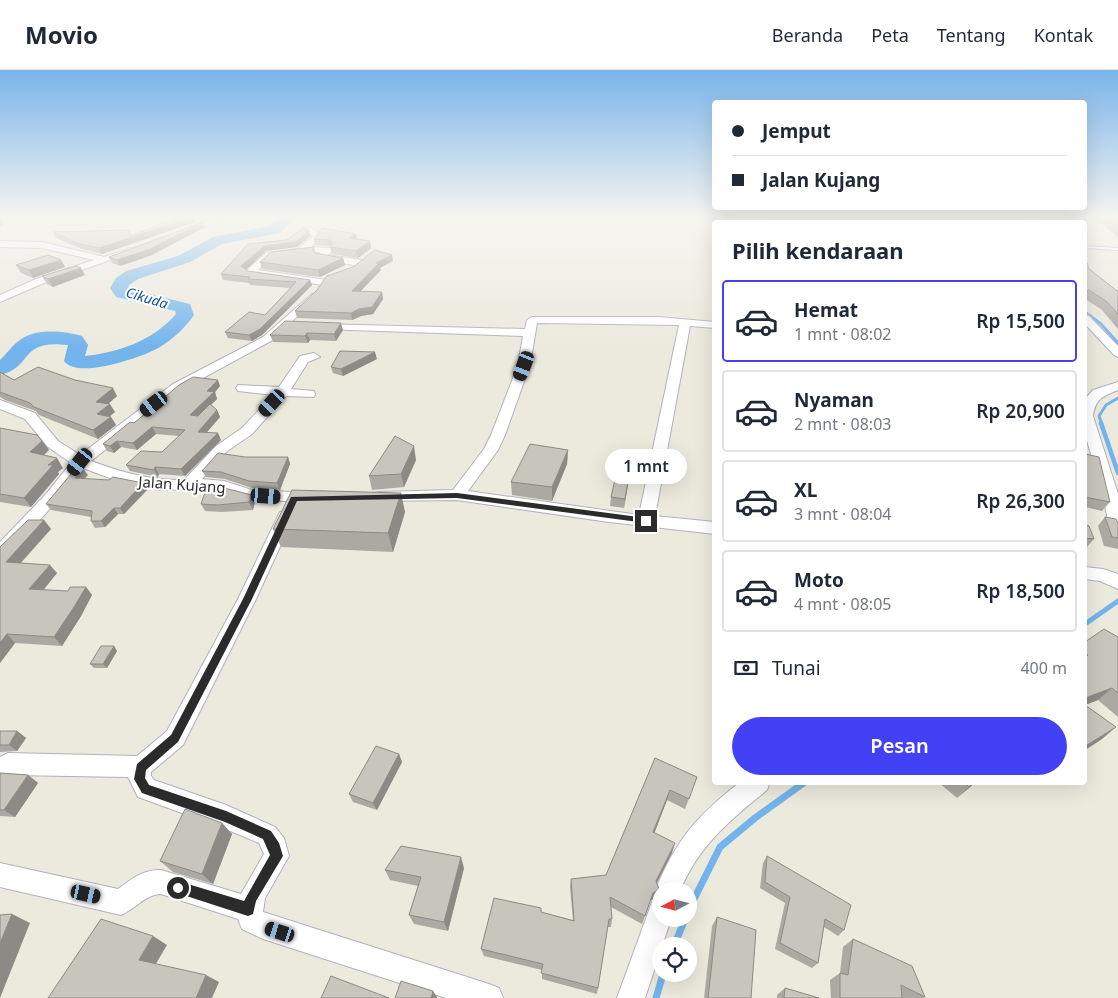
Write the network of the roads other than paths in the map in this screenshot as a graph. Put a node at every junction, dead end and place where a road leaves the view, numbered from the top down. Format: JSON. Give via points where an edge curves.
{"nodes":[{"id":1,"x":105,"y":260,"type":"edge"},
{"id":2,"x":263,"y":260,"type":"edge"},
{"id":3,"x":343,"y":260,"type":"edge"},
{"id":4,"x":364,"y":260,"type":"edge"},
{"id":5,"x":361,"y":263,"type":"junction"},
{"id":6,"x":345,"y":272,"type":"edge"},
{"id":7,"x":0,"y":299,"type":"edge"},
{"id":8,"x":1087,"y":320,"type":"edge"},
{"id":9,"x":685,"y":322,"type":"junction"},
{"id":10,"x":284,"y":324,"type":"junction"},
{"id":11,"x":712,"y":325,"type":"edge"},
{"id":12,"x":529,"y":334,"type":"junction"},
{"id":13,"x":1118,"y":353,"type":"edge"},
{"id":14,"x":314,"y":357,"type":"dead end"},
{"id":15,"x":1118,"y":386,"type":"edge"},
{"id":16,"x":242,"y":388,"type":"dead end"},
{"id":17,"x":282,"y":392,"type":"junction"},
{"id":18,"x":309,"y":394,"type":"dead end"},
{"id":19,"x":0,"y":404,"type":"edge"},
{"id":20,"x":1087,"y":410,"type":"edge"},
{"id":21,"x":1087,"y":419,"type":"edge"},
{"id":22,"x":232,"y":439,"type":"joint"},
{"id":23,"x":221,"y":449,"type":"joint"},
{"id":24,"x":80,"y":462,"type":"junction"},
{"id":25,"x":188,"y":484,"type":"junction"},
{"id":26,"x":457,"y":496,"type":"junction"},
{"id":27,"x":362,"y":497,"type":"edge"},
{"id":28,"x":294,"y":498,"type":"junction"},
{"id":29,"x":322,"y":498,"type":"edge"},
{"id":30,"x":646,"y":521,"type":"junction"},
{"id":31,"x":712,"y":528,"type":"edge"},
{"id":32,"x":1118,"y":529,"type":"edge"},
{"id":33,"x":0,"y":553,"type":"edge"},
{"id":34,"x":1087,"y":573,"type":"edge"},
{"id":35,"x":1117,"y":580,"type":"edge"},
{"id":36,"x":141,"y":767,"type":"junction"},
{"id":37,"x":0,"y":769,"type":"edge"},
{"id":38,"x":755,"y":785,"type":"edge"},
{"id":39,"x":0,"y":875,"type":"edge"},
{"id":40,"x":672,"y":882,"type":"edge"},
{"id":41,"x":248,"y":909,"type":"junction"},
{"id":42,"x":655,"y":928,"type":"edge"},
{"id":43,"x":489,"y":998,"type":"edge"},
{"id":44,"x":631,"y":998,"type":"edge"}],
"edges":[{"from":1,"to":7,"type":"street","via":[[40,281]]},
{"from":2,"to":10,"type":"street","via":[[250,272],[327,279]]},
{"from":3,"to":5,"type":"street"},
{"from":4,"to":5,"type":"street"},
{"from":5,"to":6,"type":"street"},
{"from":8,"to":13,"type":"street"},
{"from":9,"to":11,"type":"street"},
{"from":9,"to":12,"type":"street","via":[[532,320]]},
{"from":9,"to":30,"type":"street"},
{"from":10,"to":12,"type":"street"},
{"from":10,"to":24,"type":"street","via":[[259,344],[177,387]]},
{"from":12,"to":26,"type":"street","via":[[524,366],[498,435],[491,450]]},
{"from":14,"to":17,"type":"street","via":[[301,362]]},
{"from":15,"to":20,"type":"street","via":[[1098,393],[1088,403]]},
{"from":16,"to":17,"type":"street"},
{"from":17,"to":18,"type":"street"},
{"from":17,"to":22,"type":"street","via":[[247,431]]},
{"from":19,"to":24,"type":"street","name":"Jalan Kujang","via":[[30,416],[53,444]]},
{"from":21,"to":32,"type":"street"},
{"from":22,"to":23,"type":"street"},
{"from":23,"to":25,"type":"street"},
{"from":24,"to":25,"type":"street","name":"Jalan Kujang","via":[[128,480],[160,485]]},
{"from":24,"to":33,"type":"street"},
{"from":25,"to":28,"type":"street","name":"Jalan Kujang","via":[[224,486],[251,495]]},
{"from":26,"to":27,"type":"street"},
{"from":26,"to":30,"type":"street"},
{"from":28,"to":29,"type":"street","name":"Jalan Kujang"},
{"from":28,"to":36,"type":"street","via":[[247,599],[174,738]]},
{"from":30,"to":31,"type":"street"},
{"from":34,"to":35,"type":"street"},
{"from":36,"to":37,"type":"street","via":[[8,764]]},
{"from":36,"to":41,"type":"street","via":[[139,779],[146,789],[267,835],[277,856],[250,899]]},
{"from":38,"to":40,"type":"street","via":[[698,833],[684,853]]},
{"from":39,"to":41,"type":"street","via":[[121,902],[148,882],[161,882]]},
{"from":41,"to":43,"type":"street","via":[[251,920],[263,926]]},
{"from":42,"to":44,"type":"street"}]}
